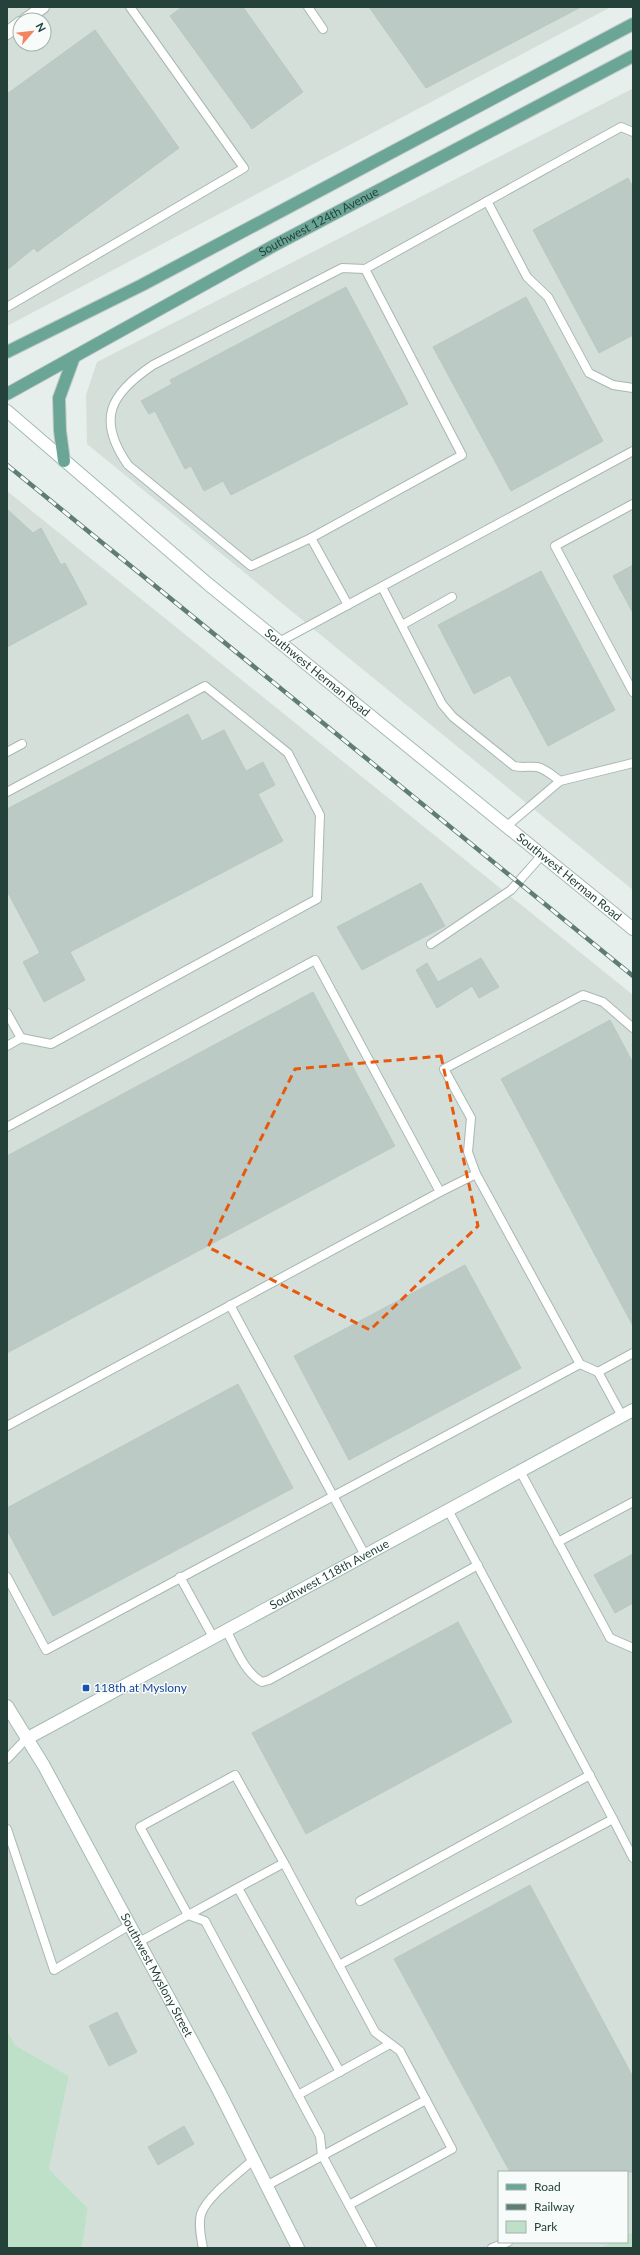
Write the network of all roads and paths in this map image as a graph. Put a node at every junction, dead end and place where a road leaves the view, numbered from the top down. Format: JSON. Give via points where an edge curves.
{"nodes":[{"id":1,"x":130,"y":7,"type":"edge"},
{"id":2,"x":308,"y":7,"type":"edge"},
{"id":3,"x":633,"y":24,"type":"edge"},
{"id":4,"x":323,"y":29,"type":"dead end"},
{"id":5,"x":633,"y":56,"type":"edge"},
{"id":6,"x":633,"y":132,"type":"edge"},
{"id":7,"x":487,"y":201,"type":"junction"},
{"id":8,"x":365,"y":269,"type":"junction"},
{"id":9,"x":7,"y":307,"type":"edge"},
{"id":10,"x":7,"y":352,"type":"edge"},
{"id":11,"x":74,"y":357,"type":"junction"},
{"id":12,"x":633,"y":388,"type":"edge"},
{"id":13,"x":7,"y":394,"type":"edge"},
{"id":14,"x":7,"y":411,"type":"edge"},
{"id":15,"x":633,"y":451,"type":"edge"},
{"id":16,"x":64,"y":461,"type":"junction"},
{"id":17,"x":633,"y":504,"type":"edge"},
{"id":18,"x":311,"y":538,"type":"junction"},
{"id":19,"x":382,"y":587,"type":"junction"},
{"id":20,"x":452,"y":598,"type":"dead end"},
{"id":21,"x":348,"y":605,"type":"junction"},
{"id":22,"x":402,"y":625,"type":"junction"},
{"id":23,"x":279,"y":642,"type":"junction"},
{"id":24,"x":633,"y":692,"type":"edge"},
{"id":25,"x":22,"y":744,"type":"dead end"},
{"id":26,"x":7,"y":752,"type":"edge"},
{"id":27,"x":633,"y":763,"type":"edge"},
{"id":28,"x":560,"y":781,"type":"junction"},
{"id":29,"x":7,"y":792,"type":"edge"},
{"id":30,"x":507,"y":826,"type":"junction"},
{"id":31,"x":542,"y":855,"type":"junction"},
{"id":32,"x":633,"y":929,"type":"edge"},
{"id":33,"x":431,"y":944,"type":"dead end"},
{"id":34,"x":7,"y":1013,"type":"edge"},
{"id":35,"x":633,"y":1028,"type":"edge"},
{"id":36,"x":21,"y":1038,"type":"junction"},
{"id":37,"x":7,"y":1046,"type":"edge"},
{"id":38,"x":7,"y":1127,"type":"edge"},
{"id":39,"x":476,"y":1174,"type":"junction"},
{"id":40,"x":440,"y":1192,"type":"junction"},
{"id":41,"x":230,"y":1305,"type":"junction"},
{"id":42,"x":633,"y":1353,"type":"edge"},
{"id":43,"x":580,"y":1364,"type":"junction"},
{"id":44,"x":598,"y":1372,"type":"junction"},
{"id":45,"x":630,"y":1412,"type":"edge"},
{"id":46,"x":7,"y":1426,"type":"edge"},
{"id":47,"x":520,"y":1471,"type":"junction"},
{"id":48,"x":333,"y":1495,"type":"junction"},
{"id":49,"x":633,"y":1502,"type":"edge"},
{"id":50,"x":448,"y":1510,"type":"junction"},
{"id":51,"x":558,"y":1542,"type":"junction"},
{"id":52,"x":366,"y":1555,"type":"junction"},
{"id":53,"x":478,"y":1565,"type":"junction"},
{"id":54,"x":7,"y":1577,"type":"edge"},
{"id":55,"x":180,"y":1577,"type":"junction"},
{"id":56,"x":226,"y":1630,"type":"junction"},
{"id":57,"x":213,"y":1637,"type":"junction"},
{"id":58,"x":633,"y":1648,"type":"edge"},
{"id":59,"x":7,"y":1706,"type":"edge"},
{"id":60,"x":26,"y":1739,"type":"junction"},
{"id":61,"x":7,"y":1759,"type":"edge"},
{"id":62,"x":590,"y":1775,"type":"junction"},
{"id":63,"x":613,"y":1819,"type":"junction"},
{"id":64,"x":7,"y":1829,"type":"edge"},
{"id":65,"x":633,"y":1858,"type":"edge"},
{"id":66,"x":284,"y":1863,"type":"junction"},
{"id":67,"x":238,"y":1888,"type":"junction"},
{"id":68,"x":360,"y":1901,"type":"dead end"},
{"id":69,"x":188,"y":1915,"type":"junction"},
{"id":70,"x":130,"y":1925,"type":"junction"},
{"id":71,"x":139,"y":1942,"type":"junction"},
{"id":72,"x":339,"y":1966,"type":"junction"},
{"id":73,"x":390,"y":2044,"type":"junction"},
{"id":74,"x":340,"y":2072,"type":"junction"},
{"id":75,"x":298,"y":2095,"type":"junction"},
{"id":76,"x":426,"y":2100,"type":"junction"},
{"id":77,"x":322,"y":2155,"type":"junction"},
{"id":78,"x":253,"y":2160,"type":"junction"},
{"id":79,"x":266,"y":2186,"type":"junction"},
{"id":80,"x":349,"y":2205,"type":"junction"},
{"id":81,"x":505,"y":2243,"type":"edge"},
{"id":82,"x":203,"y":2248,"type":"edge"},
{"id":83,"x":298,"y":2248,"type":"edge"},
{"id":84,"x":372,"y":2248,"type":"edge"},
{"id":85,"x":492,"y":2248,"type":"edge"}],
"edges":[{"from":1,"to":9,"type":"lane","via":[[244,168]]},
{"from":2,"to":4,"type":"lane"},
{"from":3,"to":10,"type":"main road","via":[[142,285]]},
{"from":5,"to":11,"type":"main road","name":"Southwest 124th Avenue","via":[[275,245]]},
{"from":6,"to":7,"type":"lane","via":[[621,127]]},
{"from":7,"to":8,"type":"lane"},
{"from":7,"to":12,"type":"lane","via":[[527,277],[548,297],[590,373],[613,385]]},
{"from":8,"to":18,"type":"lane","via":[[462,456]]},
{"from":8,"to":18,"type":"lane","via":[[342,268],[153,365],[132,379],[114,401],[110,419],[116,448],[128,465],[251,566]]},
{"from":11,"to":13,"type":"main road","name":"Southwest 124th Avenue"},
{"from":11,"to":16,"type":"main road","via":[[60,398],[60,431]]},
{"from":14,"to":16,"type":"street","name":"Southwest Herman Road"},
{"from":15,"to":19,"type":"lane"},
{"from":16,"to":23,"type":"street","name":"Southwest Herman Road"},
{"from":17,"to":24,"type":"lane","via":[[555,546]]},
{"from":18,"to":21,"type":"lane"},
{"from":19,"to":21,"type":"lane"},
{"from":19,"to":22,"type":"lane"},
{"from":20,"to":22,"type":"lane"},
{"from":21,"to":23,"type":"lane"},
{"from":22,"to":28,"type":"lane","via":[[442,704],[453,717],[514,766],[536,767]]},
{"from":23,"to":30,"type":"street","name":"Southwest Herman Road"},
{"from":25,"to":26,"type":"lane"},
{"from":27,"to":28,"type":"lane"},
{"from":28,"to":30,"type":"lane"},
{"from":29,"to":36,"type":"lane","via":[[205,686],[288,753],[320,815],[317,899],[52,1044]]},
{"from":30,"to":31,"type":"street","name":"Southwest Herman Road"},
{"from":31,"to":32,"type":"street","name":"Southwest Herman Road"},
{"from":31,"to":33,"type":"lane","via":[[511,890]]},
{"from":34,"to":36,"type":"lane"},
{"from":35,"to":39,"type":"lane","via":[[603,1002],[583,995],[444,1069],[471,1118],[468,1152]]},
{"from":36,"to":37,"type":"lane"},
{"from":38,"to":40,"type":"lane","via":[[315,960]]},
{"from":39,"to":40,"type":"lane"},
{"from":39,"to":43,"type":"lane"},
{"from":40,"to":41,"type":"lane"},
{"from":41,"to":46,"type":"lane"},
{"from":41,"to":48,"type":"lane"},
{"from":42,"to":44,"type":"lane"},
{"from":43,"to":44,"type":"lane"},
{"from":43,"to":48,"type":"lane"},
{"from":44,"to":45,"type":"lane"},
{"from":45,"to":47,"type":"street","name":"Southwest 118th Avenue"},
{"from":47,"to":50,"type":"street","name":"Southwest 118th Avenue"},
{"from":47,"to":51,"type":"lane"},
{"from":48,"to":52,"type":"lane"},
{"from":48,"to":55,"type":"lane"},
{"from":49,"to":51,"type":"lane"},
{"from":50,"to":52,"type":"street","name":"Southwest 118th Avenue"},
{"from":50,"to":53,"type":"lane"},
{"from":51,"to":58,"type":"lane","via":[[610,1638]]},
{"from":52,"to":56,"type":"street","name":"Southwest 118th Avenue"},
{"from":53,"to":56,"type":"lane","via":[[262,1682],[253,1677]]},
{"from":53,"to":62,"type":"lane"},
{"from":54,"to":55,"type":"lane","via":[[46,1650]]},
{"from":55,"to":57,"type":"lane"},
{"from":56,"to":57,"type":"street","name":"Southwest 118th Avenue"},
{"from":57,"to":60,"type":"street","name":"Southwest 118th Avenue"},
{"from":59,"to":60,"type":"street","name":"Southwest Myslony Street"},
{"from":60,"to":61,"type":"lane"},
{"from":60,"to":70,"type":"street","name":"Southwest Myslony Street","via":[[44,1766]]},
{"from":62,"to":63,"type":"lane"},
{"from":62,"to":68,"type":"lane"},
{"from":63,"to":65,"type":"lane"},
{"from":63,"to":72,"type":"lane"},
{"from":64,"to":70,"type":"lane","via":[[54,1970]]},
{"from":66,"to":67,"type":"lane"},
{"from":66,"to":69,"type":"lane","via":[[235,1775],[222,1782],[140,1827]]},
{"from":66,"to":72,"type":"lane"},
{"from":67,"to":69,"type":"lane"},
{"from":67,"to":74,"type":"lane"},
{"from":69,"to":71,"type":"lane"},
{"from":69,"to":75,"type":"lane","via":[[205,1921]]},
{"from":70,"to":71,"type":"street","name":"Southwest Myslony Street"},
{"from":71,"to":78,"type":"street","name":"Southwest Myslony Street"},
{"from":72,"to":73,"type":"lane","via":[[375,2032]]},
{"from":73,"to":74,"type":"lane"},
{"from":73,"to":76,"type":"lane","via":[[400,2051]]},
{"from":74,"to":75,"type":"lane"},
{"from":75,"to":77,"type":"lane","via":[[320,2136]]},
{"from":76,"to":77,"type":"lane"},
{"from":76,"to":80,"type":"lane","via":[[452,2150]]},
{"from":77,"to":79,"type":"lane"},
{"from":77,"to":80,"type":"lane"},
{"from":78,"to":79,"type":"street","name":"Southwest Myslony Street"},
{"from":78,"to":82,"type":"lane","via":[[230,2179],[204,2208],[201,2216]]},
{"from":79,"to":83,"type":"street","name":"Southwest Myslony Street"},
{"from":80,"to":84,"type":"lane"},
{"from":81,"to":85,"type":"lane"}]}
